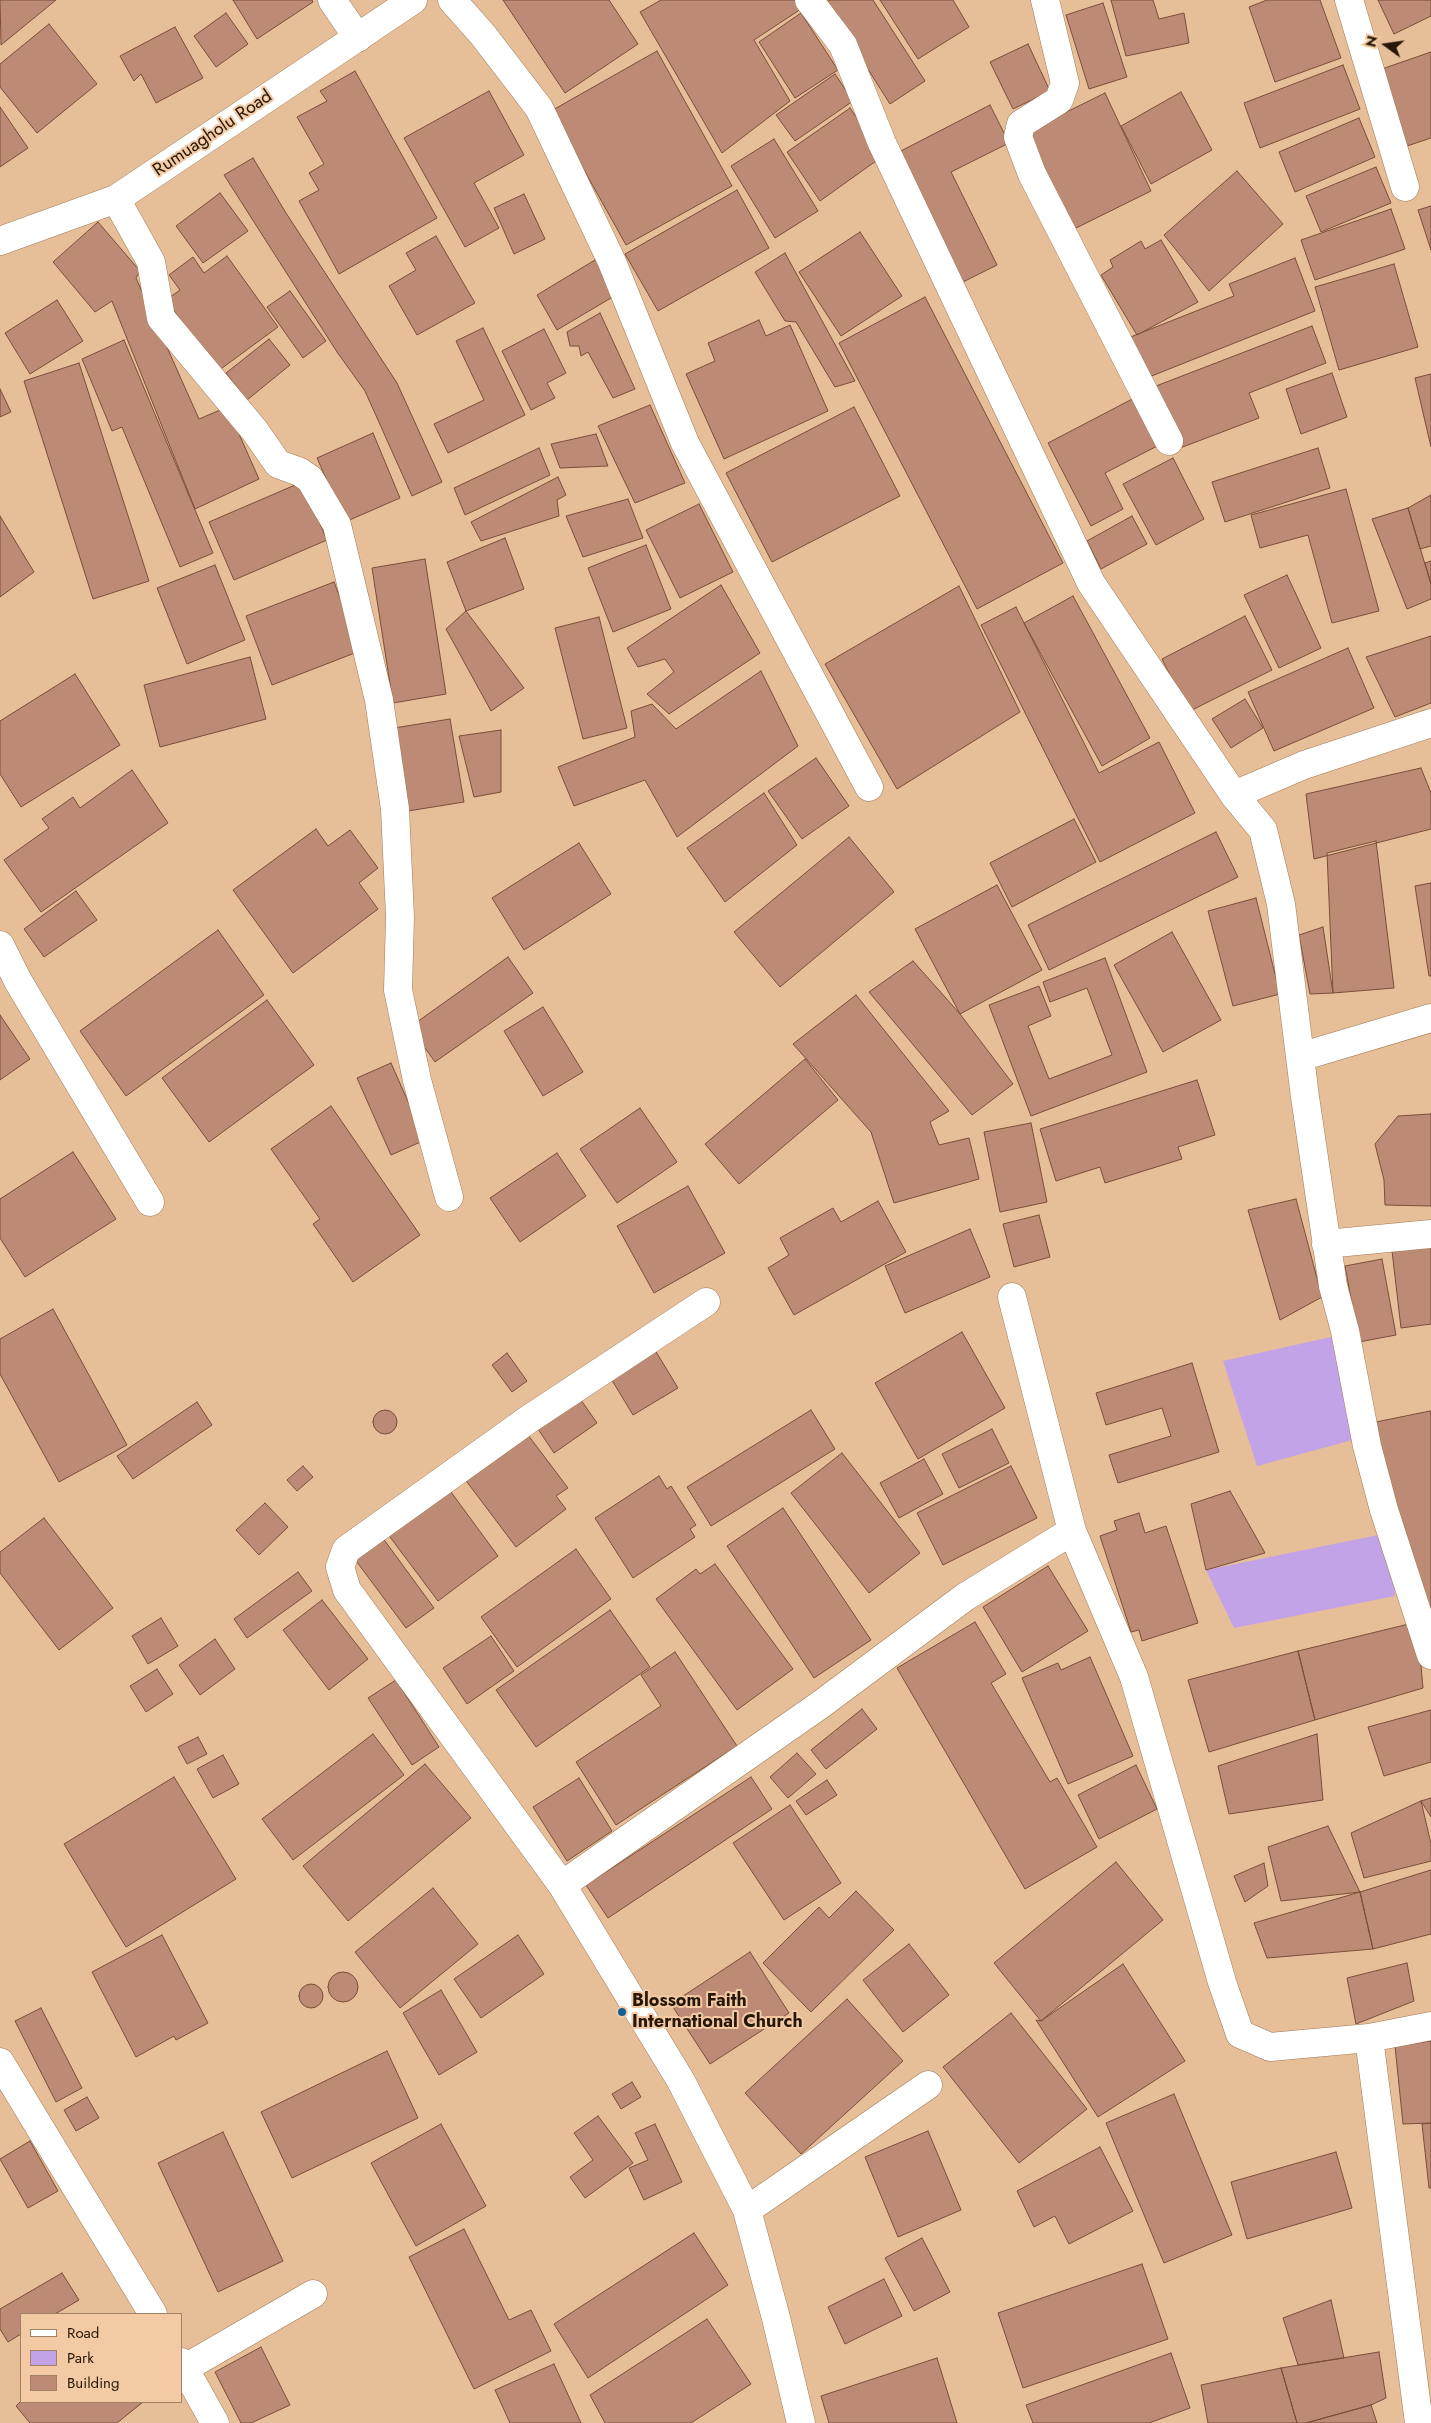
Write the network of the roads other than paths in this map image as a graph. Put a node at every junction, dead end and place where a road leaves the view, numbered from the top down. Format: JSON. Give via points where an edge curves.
{"nodes":[{"id":1,"x":332,"y":0,"type":"edge"},
{"id":2,"x":413,"y":0,"type":"edge"},
{"id":3,"x":452,"y":0,"type":"edge"},
{"id":4,"x":809,"y":0,"type":"edge"},
{"id":5,"x":1045,"y":0,"type":"edge"},
{"id":6,"x":1349,"y":0,"type":"edge"},
{"id":7,"x":358,"y":38,"type":"junction"},
{"id":8,"x":1405,"y":187,"type":"dead end"},
{"id":9,"x":116,"y":199,"type":"junction"},
{"id":10,"x":0,"y":241,"type":"edge"},
{"id":11,"x":1169,"y":441,"type":"dead end"},
{"id":12,"x":1431,"y":723,"type":"edge"},
{"id":13,"x":869,"y":787,"type":"dead end"},
{"id":14,"x":1234,"y":795,"type":"junction"},
{"id":15,"x":0,"y":945,"type":"edge"},
{"id":16,"x":1431,"y":1018,"type":"edge"},
{"id":17,"x":1300,"y":1057,"type":"junction"},
{"id":18,"x":449,"y":1197,"type":"dead end"},
{"id":19,"x":150,"y":1202,"type":"dead end"},
{"id":20,"x":1431,"y":1234,"type":"edge"},
{"id":21,"x":1326,"y":1244,"type":"junction"},
{"id":22,"x":1012,"y":1297,"type":"dead end"},
{"id":23,"x":706,"y":1302,"type":"dead end"},
{"id":24,"x":1072,"y":1530,"type":"junction"},
{"id":25,"x":1431,"y":1655,"type":"edge"},
{"id":26,"x":562,"y":1885,"type":"junction"},
{"id":27,"x":1431,"y":2026,"type":"edge"},
{"id":28,"x":1369,"y":2038,"type":"junction"},
{"id":29,"x":0,"y":2062,"type":"edge"},
{"id":30,"x":928,"y":2085,"type":"dead end"},
{"id":31,"x":747,"y":2210,"type":"junction"},
{"id":32,"x":313,"y":2294,"type":"dead end"},
{"id":33,"x":152,"y":2313,"type":"edge"},
{"id":34,"x":183,"y":2365,"type":"edge"},
{"id":35,"x":215,"y":2423,"type":"edge"},
{"id":36,"x":801,"y":2423,"type":"edge"},
{"id":37,"x":1419,"y":2423,"type":"edge"}],
"edges":[{"from":1,"to":7,"type":"street"},
{"from":2,"to":7,"type":"street","name":"Rumuagholu Road"},
{"from":3,"to":13,"type":"street","via":[[539,108],[612,262],[686,443]]},
{"from":4,"to":14,"type":"street","via":[[843,45],[882,143],[1091,583]]},
{"from":5,"to":11,"type":"street","via":[[1065,83],[1059,100],[1021,124],[1018,138],[1032,174]]},
{"from":6,"to":8,"type":"street"},
{"from":7,"to":9,"type":"street","name":"Rumuagholu Road"},
{"from":9,"to":10,"type":"street","name":"Rumuagholu Road"},
{"from":9,"to":18,"type":"street","via":[[151,262],[161,318],[278,464],[310,479],[337,525],[379,700],[395,809],[400,917],[398,990],[417,1080]]},
{"from":12,"to":14,"type":"street","via":[[1304,765]]},
{"from":14,"to":17,"type":"street","via":[[1262,830],[1282,904]]},
{"from":15,"to":19,"type":"street","via":[[18,981]]},
{"from":16,"to":17,"type":"street"},
{"from":17,"to":21,"type":"street"},
{"from":20,"to":21,"type":"street"},
{"from":21,"to":25,"type":"street","via":[[1367,1446]]},
{"from":22,"to":24,"type":"street"},
{"from":23,"to":26,"type":"street","via":[[529,1419],[346,1550],[340,1567],[347,1590]]},
{"from":24,"to":26,"type":"street","via":[[965,1597],[820,1704]]},
{"from":24,"to":28,"type":"street","via":[[1134,1677],[1240,2034],[1270,2047]]},
{"from":26,"to":31,"type":"street","via":[[681,2081]]},
{"from":27,"to":28,"type":"street"},
{"from":28,"to":37,"type":"street"},
{"from":29,"to":33,"type":"street"},
{"from":30,"to":31,"type":"street"},
{"from":31,"to":36,"type":"street"},
{"from":32,"to":34,"type":"street"},
{"from":34,"to":35,"type":"street"}]}
